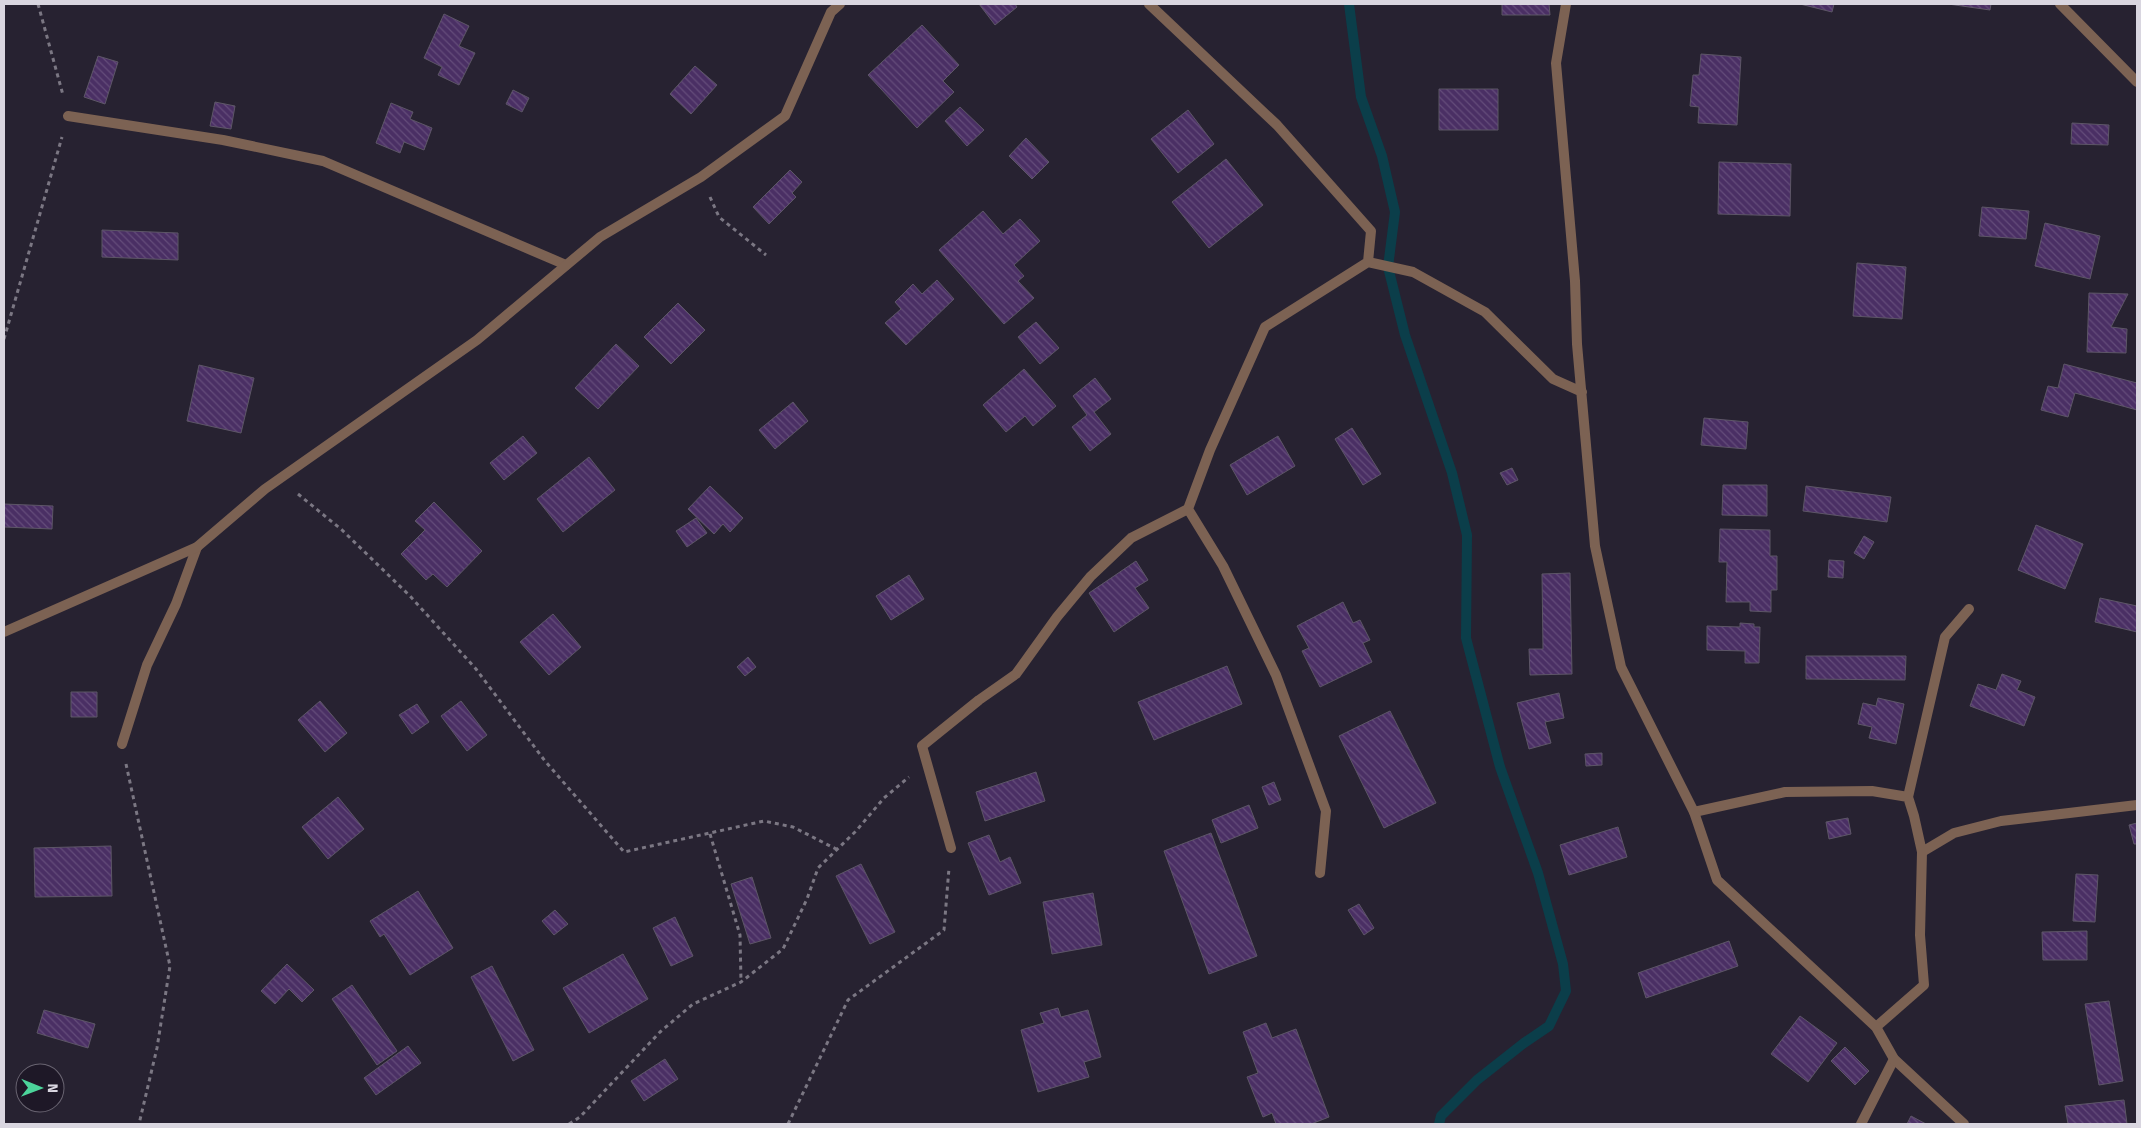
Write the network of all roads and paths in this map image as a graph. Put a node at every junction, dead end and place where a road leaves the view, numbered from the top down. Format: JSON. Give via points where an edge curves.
{"nodes":[{"id":1,"x":38,"y":4,"type":"edge"},
{"id":2,"x":840,"y":4,"type":"edge"},
{"id":3,"x":1149,"y":4,"type":"edge"},
{"id":4,"x":1566,"y":4,"type":"edge"},
{"id":5,"x":2060,"y":4,"type":"edge"},
{"id":6,"x":2137,"y":82,"type":"edge"},
{"id":7,"x":68,"y":116,"type":"junction"},
{"id":8,"x":701,"y":176,"type":"junction"},
{"id":9,"x":766,"y":255,"type":"dead end"},
{"id":10,"x":1368,"y":262,"type":"junction"},
{"id":11,"x":566,"y":265,"type":"junction"},
{"id":12,"x":4,"y":339,"type":"edge"},
{"id":13,"x":1582,"y":392,"type":"junction"},
{"id":14,"x":279,"y":479,"type":"junction"},
{"id":15,"x":1188,"y":509,"type":"junction"},
{"id":16,"x":196,"y":548,"type":"junction"},
{"id":17,"x":1969,"y":609,"type":"dead end"},
{"id":18,"x":4,"y":632,"type":"edge"},
{"id":19,"x":122,"y":744,"type":"joint"},
{"id":20,"x":926,"y":762,"type":"junction"},
{"id":21,"x":1908,"y":797,"type":"junction"},
{"id":22,"x":2137,"y":804,"type":"edge"},
{"id":23,"x":1694,"y":812,"type":"junction"},
{"id":24,"x":710,"y":834,"type":"junction"},
{"id":25,"x":951,"y":848,"type":"joint"},
{"id":26,"x":838,"y":850,"type":"junction"},
{"id":27,"x":1922,"y":852,"type":"junction"},
{"id":28,"x":1320,"y":873,"type":"dead end"},
{"id":29,"x":741,"y":982,"type":"junction"},
{"id":30,"x":1876,"y":1027,"type":"junction"},
{"id":31,"x":1894,"y":1059,"type":"junction"},
{"id":32,"x":139,"y":1124,"type":"edge"},
{"id":33,"x":569,"y":1124,"type":"edge"},
{"id":34,"x":788,"y":1124,"type":"edge"},
{"id":35,"x":1861,"y":1124,"type":"edge"},
{"id":36,"x":1964,"y":1124,"type":"edge"}],
"edges":[{"from":1,"to":7,"type":"path"},
{"from":2,"to":8,"type":"street","via":[[831,12],[785,116]]},
{"from":3,"to":10,"type":"street","via":[[1277,125],[1371,231]]},
{"from":4,"to":13,"type":"street","via":[[1556,64]]},
{"from":5,"to":6,"type":"street"},
{"from":7,"to":11,"type":"street","via":[[223,140],[323,161]]},
{"from":7,"to":12,"type":"path"},
{"from":8,"to":9,"type":"path","via":[[719,217]]},
{"from":8,"to":11,"type":"street","via":[[600,237]]},
{"from":10,"to":13,"type":"street","via":[[1413,272],[1485,312],[1553,379]]},
{"from":10,"to":15,"type":"street","via":[[1265,327],[1210,450]]},
{"from":11,"to":14,"type":"street","via":[[477,340]]},
{"from":13,"to":23,"type":"street","via":[[1595,546],[1621,666]]},
{"from":14,"to":16,"type":"street"},
{"from":14,"to":24,"type":"path","via":[[342,530],[410,596],[476,669],[546,761],[624,852]]},
{"from":15,"to":20,"type":"street","via":[[1131,538],[1091,576],[1016,674],[922,746]]},
{"from":15,"to":28,"type":"street","via":[[1223,566],[1276,675],[1326,811]]},
{"from":16,"to":18,"type":"street"},
{"from":16,"to":19,"type":"street","via":[[176,604],[147,665]]},
{"from":17,"to":21,"type":"street","via":[[1945,636]]},
{"from":19,"to":32,"type":"path","via":[[170,966],[157,1048]]},
{"from":20,"to":25,"type":"street"},
{"from":20,"to":26,"type":"path","via":[[884,798]]},
{"from":21,"to":23,"type":"street","via":[[1872,791],[1785,792]]},
{"from":21,"to":27,"type":"street"},
{"from":22,"to":27,"type":"street","via":[[2001,821],[1954,833]]},
{"from":23,"to":30,"type":"street","via":[[1717,880]]},
{"from":24,"to":26,"type":"path","via":[[764,822],[793,827]]},
{"from":24,"to":29,"type":"path","via":[[740,935]]},
{"from":25,"to":34,"type":"path","via":[[944,930],[848,1000]]},
{"from":26,"to":29,"type":"path","via":[[818,868],[808,899],[782,949]]},
{"from":27,"to":30,"type":"street","via":[[1920,935],[1924,985]]},
{"from":29,"to":33,"type":"path","via":[[693,1004],[660,1032],[580,1117]]},
{"from":30,"to":31,"type":"street"},
{"from":31,"to":35,"type":"street"},
{"from":31,"to":36,"type":"street"}]}
